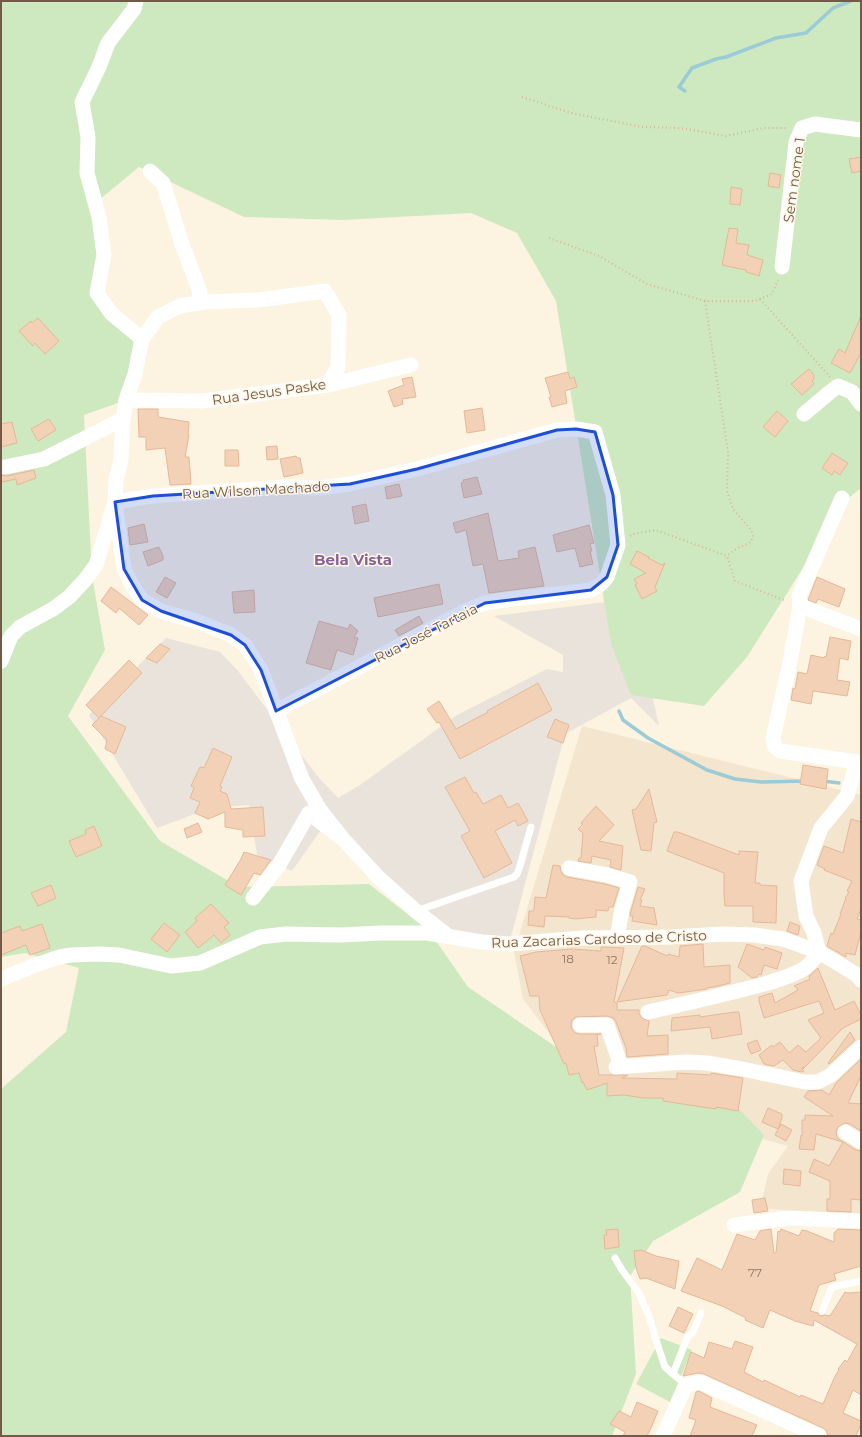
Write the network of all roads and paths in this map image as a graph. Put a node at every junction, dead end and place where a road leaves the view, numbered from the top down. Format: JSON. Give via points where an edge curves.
{"nodes":[{"id":1,"x":136,"y":1,"type":"edge"},
{"id":2,"x":522,"y":97,"type":"dead end"},
{"id":3,"x":802,"y":128,"type":"junction"},
{"id":4,"x":861,"y":130,"type":"edge"},
{"id":5,"x":150,"y":171,"type":"dead end"},
{"id":6,"x":549,"y":238,"type":"dead end"},
{"id":7,"x":782,"y":267,"type":"joint"},
{"id":8,"x":760,"y":299,"type":"junction"},
{"id":9,"x":704,"y":301,"type":"junction"},
{"id":10,"x":199,"y":303,"type":"junction"},
{"id":11,"x":142,"y":339,"type":"junction"},
{"id":12,"x":411,"y":365,"type":"dead end"},
{"id":13,"x":328,"y":385,"type":"junction"},
{"id":14,"x":838,"y":386,"type":"junction"},
{"id":15,"x":858,"y":393,"type":"edge"},
{"id":16,"x":126,"y":400,"type":"junction"},
{"id":17,"x":804,"y":414,"type":"dead end"},
{"id":18,"x":122,"y":419,"type":"junction"},
{"id":19,"x":5,"y":467,"type":"dead end"},
{"id":20,"x":842,"y":498,"type":"dead end"},
{"id":21,"x":115,"y":502,"type":"junction"},
{"id":22,"x":618,"y":545,"type":"junction"},
{"id":23,"x":727,"y":556,"type":"junction"},
{"id":24,"x":800,"y":606,"type":"junction"},
{"id":25,"x":861,"y":629,"type":"edge"},
{"id":26,"x":1,"y":661,"type":"edge"},
{"id":27,"x":276,"y":711,"type":"junction"},
{"id":28,"x":860,"y":759,"type":"edge"},
{"id":29,"x":531,"y":827,"type":"dead end"},
{"id":30,"x":343,"y":840,"type":"junction"},
{"id":31,"x":569,"y":868,"type":"dead end"},
{"id":32,"x":253,"y":898,"type":"dead end"},
{"id":33,"x":416,"y":911,"type":"junction"},
{"id":34,"x":449,"y":936,"type":"junction"},
{"id":35,"x":617,"y":938,"type":"junction"},
{"id":36,"x":819,"y":952,"type":"junction"},
{"id":37,"x":860,"y":973,"type":"edge"},
{"id":38,"x":1,"y":979,"type":"edge"},
{"id":39,"x":648,"y":1012,"type":"dead end"},
{"id":40,"x":580,"y":1025,"type":"dead end"},
{"id":41,"x":861,"y":1048,"type":"edge"},
{"id":42,"x":845,"y":1132,"type":"dead end"},
{"id":43,"x":861,"y":1142,"type":"edge"},
{"id":44,"x":861,"y":1221,"type":"edge"},
{"id":45,"x":734,"y":1225,"type":"dead end"},
{"id":46,"x":615,"y":1258,"type":"dead end"},
{"id":47,"x":861,"y":1281,"type":"edge"},
{"id":48,"x":822,"y":1311,"type":"dead end"},
{"id":49,"x":701,"y":1312,"type":"dead end"},
{"id":50,"x":673,"y":1374,"type":"junction"},
{"id":51,"x":686,"y":1386,"type":"junction"},
{"id":52,"x":663,"y":1436,"type":"edge"},
{"id":53,"x":819,"y":1436,"type":"edge"}],
"edges":[{"from":1,"to":11,"type":"street","via":[[134,9],[108,43],[82,102],[88,138],[87,173],[99,217],[104,255],[97,293],[111,313]]},
{"from":2,"to":3,"type":"path","via":[[571,113],[642,127],[681,128],[726,136],[764,128]]},
{"from":3,"to":4,"type":"street","name":"Sem nome 1","via":[[815,124]]},
{"from":3,"to":7,"type":"street","name":"Sem nome 1","via":[[796,142]]},
{"from":5,"to":10,"type":"street","via":[[163,183],[200,292]]},
{"from":6,"to":9,"type":"path","via":[[599,256],[647,284]]},
{"from":7,"to":8,"type":"path","via":[[772,294]]},
{"from":8,"to":9,"type":"path"},
{"from":8,"to":14,"type":"path"},
{"from":9,"to":23,"type":"path","via":[[728,452],[727,491],[733,509],[753,536],[751,542]]},
{"from":10,"to":11,"type":"street","via":[[180,306],[158,317]]},
{"from":10,"to":13,"type":"street","via":[[259,300],[325,291],[339,315],[338,367]]},
{"from":11,"to":16,"type":"street","via":[[135,374]]},
{"from":12,"to":13,"type":"street","name":"Rua Jesus Paske"},
{"from":13,"to":16,"type":"street","name":"Rua Jesus Paske","via":[[202,401]]},
{"from":14,"to":15,"type":"street"},
{"from":14,"to":17,"type":"street"},
{"from":16,"to":18,"type":"street"},
{"from":18,"to":19,"type":"street","via":[[44,459]]},
{"from":18,"to":21,"type":"street","via":[[121,460],[116,479]]},
{"from":20,"to":24,"type":"street","via":[[799,596]]},
{"from":21,"to":22,"type":"street","name":"Rua Wilson Machado","via":[[153,496],[286,487],[319,488],[350,484],[417,470],[557,430],[576,429],[595,432],[613,495]]},
{"from":21,"to":26,"type":"street","via":[[96,565],[69,597],[20,627],[11,636]]},
{"from":21,"to":27,"type":"street","via":[[124,568],[142,600],[161,611],[231,635],[245,646],[261,670]]},
{"from":22,"to":23,"type":"path","via":[[633,534],[656,530]]},
{"from":22,"to":27,"type":"street","name":"Rua José Tartaia","via":[[606,577],[601,584],[591,590],[485,603]]},
{"from":23,"to":24,"type":"path","via":[[735,581]]},
{"from":24,"to":25,"type":"street"},
{"from":24,"to":28,"type":"street","via":[[773,738],[774,747],[780,751]]},
{"from":27,"to":30,"type":"street","via":[[302,779],[320,810]]},
{"from":28,"to":36,"type":"street","via":[[847,796],[821,828],[801,882],[806,916]]},
{"from":29,"to":33,"type":"lane","via":[[519,869],[514,877]]},
{"from":30,"to":32,"type":"street","via":[[309,814],[279,865]]},
{"from":30,"to":33,"type":"street","via":[[379,878]]},
{"from":31,"to":35,"type":"street","via":[[630,882]]},
{"from":33,"to":34,"type":"street"},
{"from":34,"to":35,"type":"street","name":"Rua Zacarias Cardoso de Cristo","via":[[509,944]]},
{"from":34,"to":38,"type":"street","name":"Rua Zacarias Cardoso de Cristo","via":[[427,933],[286,934],[260,937],[200,963],[171,966],[119,955],[71,955]]},
{"from":35,"to":36,"type":"street","name":"Rua Zacarias Cardoso de Cristo","via":[[754,935],[784,939]]},
{"from":36,"to":37,"type":"street","name":"Rua Zacarias Cardoso de Cristo"},
{"from":36,"to":39,"type":"street","via":[[801,971],[786,977],[759,986]]},
{"from":40,"to":41,"type":"street","via":[[607,1025],[619,1067],[707,1063],[805,1082],[818,1082],[831,1075]]},
{"from":42,"to":43,"type":"street"},
{"from":44,"to":45,"type":"street","via":[[789,1218]]},
{"from":46,"to":50,"type":"lane","via":[[639,1294],[666,1367]]},
{"from":47,"to":48,"type":"lane","via":[[832,1287]]},
{"from":49,"to":50,"type":"lane","via":[[693,1332],[687,1338]]},
{"from":50,"to":51,"type":"lane"},
{"from":51,"to":52,"type":"street"},
{"from":51,"to":53,"type":"street","via":[[700,1382]]}]}
